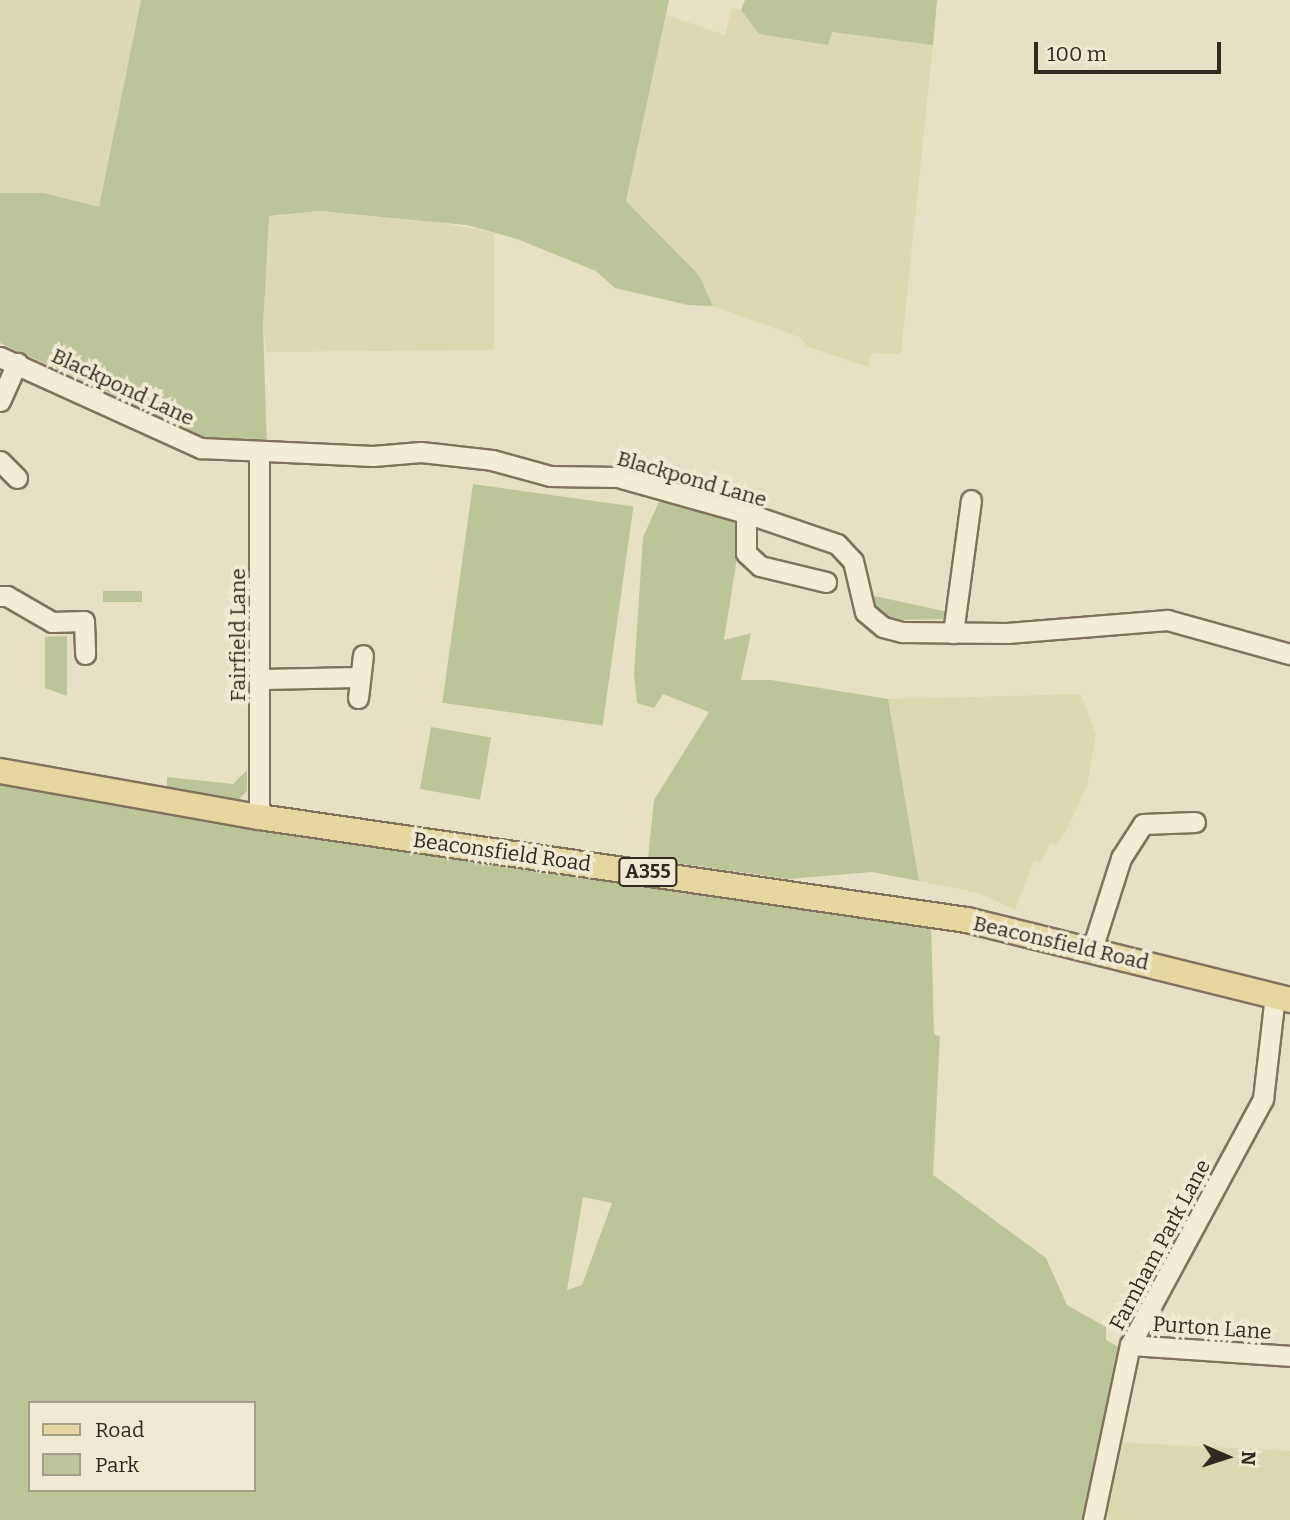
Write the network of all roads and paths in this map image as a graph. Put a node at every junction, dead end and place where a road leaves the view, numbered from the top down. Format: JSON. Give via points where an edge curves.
{"nodes":[{"id":1,"x":9,"y":360,"type":"edge"},
{"id":2,"x":0,"y":401,"type":"edge"},
{"id":3,"x":259,"y":452,"type":"junction"},
{"id":4,"x":0,"y":460,"type":"edge"},
{"id":5,"x":17,"y":478,"type":"dead end"},
{"id":6,"x":971,"y":500,"type":"dead end"},
{"id":7,"x":746,"y":513,"type":"junction"},
{"id":8,"x":826,"y":582,"type":"dead end"},
{"id":9,"x":0,"y":596,"type":"edge"},
{"id":10,"x":953,"y":633,"type":"junction"},
{"id":11,"x":85,"y":654,"type":"dead end"},
{"id":12,"x":1290,"y":654,"type":"edge"},
{"id":13,"x":363,"y":655,"type":"dead end"},
{"id":14,"x":359,"y":677,"type":"junction"},
{"id":15,"x":262,"y":679,"type":"junction"},
{"id":16,"x":358,"y":698,"type":"dead end"},
{"id":17,"x":0,"y":771,"type":"edge"},
{"id":18,"x":259,"y":817,"type":"junction"},
{"id":19,"x":1195,"y":822,"type":"dead end"},
{"id":20,"x":1091,"y":949,"type":"junction"},
{"id":21,"x":1282,"y":998,"type":"edge"},
{"id":22,"x":1130,"y":1345,"type":"junction"},
{"id":23,"x":1290,"y":1356,"type":"edge"},
{"id":24,"x":1093,"y":1520,"type":"edge"}],
"edges":[{"from":1,"to":2,"type":"street"},
{"from":1,"to":3,"type":"street","name":"Blackpond Lane","via":[[201,448]]},
{"from":3,"to":7,"type":"street","name":"Blackpond Lane","via":[[373,456],[421,452],[492,460],[550,476],[618,477]]},
{"from":3,"to":15,"type":"street","name":"Fairfield Lane"},
{"from":4,"to":5,"type":"street"},
{"from":6,"to":10,"type":"street"},
{"from":7,"to":8,"type":"street","via":[[746,552],[760,566]]},
{"from":7,"to":10,"type":"street","name":"Blackpond Lane","via":[[766,523],[824,537],[846,552],[853,561],[865,612],[883,627]]},
{"from":9,"to":11,"type":"street","via":[[52,622],[84,621]]},
{"from":10,"to":12,"type":"street","name":"Blackpond Lane","via":[[1167,620]]},
{"from":13,"to":14,"type":"street"},
{"from":14,"to":15,"type":"street"},
{"from":14,"to":16,"type":"street"},
{"from":15,"to":18,"type":"street","name":"Fairfield Lane"},
{"from":17,"to":18,"type":"main road","name":"Beaconsfield Road","number":"A355"},
{"from":18,"to":20,"type":"main road","name":"Beaconsfield Road","number":"A355","via":[[958,918]]},
{"from":19,"to":20,"type":"street","via":[[1143,824],[1121,858]]},
{"from":20,"to":21,"type":"main road","name":"Beaconsfield Road","number":"A355"},
{"from":21,"to":22,"type":"street","name":"Farnham Park Lane","via":[[1263,1099]]},
{"from":22,"to":23,"type":"street","name":"Purton Lane"},
{"from":22,"to":24,"type":"street","name":"Farnham Park Lane"}]}
